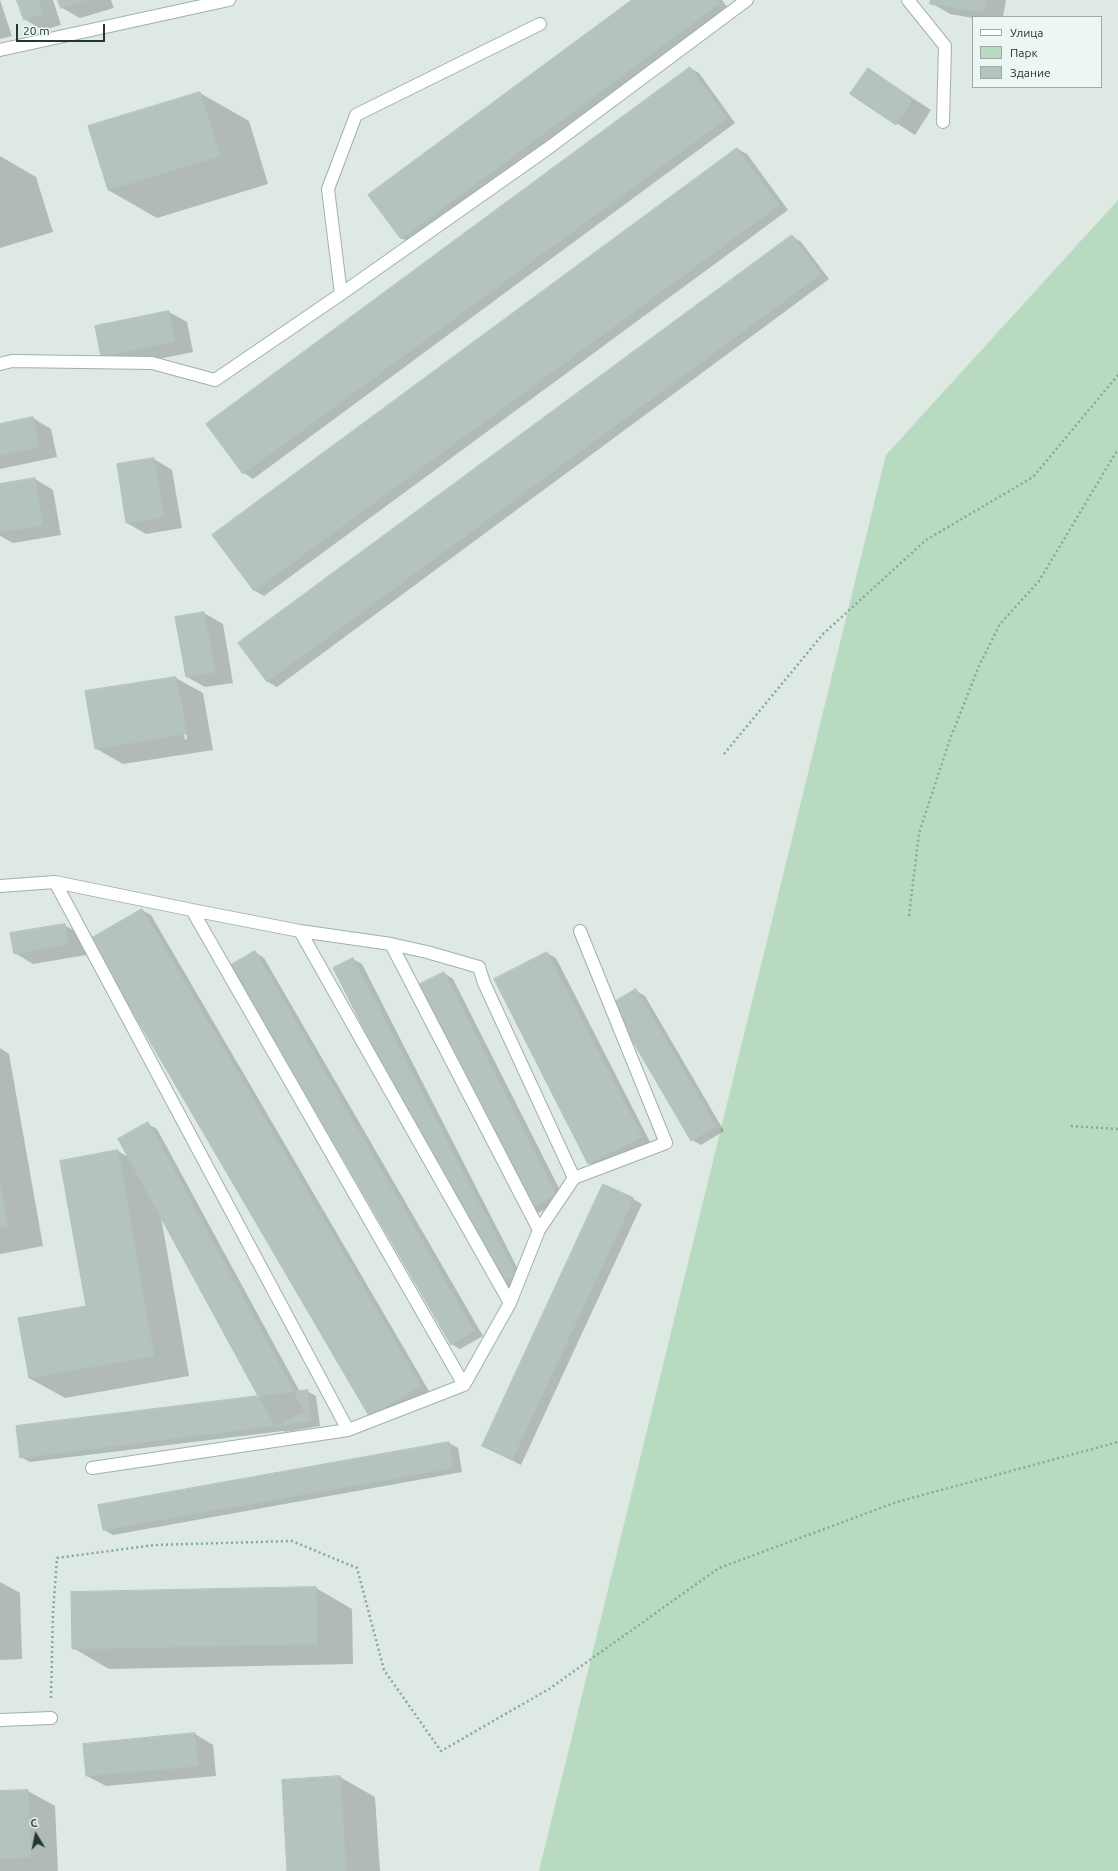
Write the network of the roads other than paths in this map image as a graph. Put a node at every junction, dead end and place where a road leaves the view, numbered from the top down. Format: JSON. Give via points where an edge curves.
{"nodes":[{"id":1,"x":229,"y":0,"type":"edge"},
{"id":2,"x":747,"y":0,"type":"edge"},
{"id":3,"x":908,"y":0,"type":"edge"},
{"id":4,"x":540,"y":24,"type":"dead end"},
{"id":5,"x":0,"y":50,"type":"edge"},
{"id":6,"x":943,"y":122,"type":"dead end"},
{"id":7,"x":342,"y":294,"type":"junction"},
{"id":8,"x":0,"y":364,"type":"edge"},
{"id":9,"x":55,"y":882,"type":"junction"},
{"id":10,"x":0,"y":886,"type":"edge"},
{"id":11,"x":192,"y":910,"type":"junction"},
{"id":12,"x":300,"y":931,"type":"junction"},
{"id":13,"x":580,"y":931,"type":"dead end"},
{"id":14,"x":391,"y":944,"type":"junction"},
{"id":15,"x":574,"y":1178,"type":"junction"},
{"id":16,"x":539,"y":1230,"type":"junction"},
{"id":17,"x":510,"y":1303,"type":"junction"},
{"id":18,"x":464,"y":1385,"type":"junction"},
{"id":19,"x":348,"y":1430,"type":"junction"},
{"id":20,"x":92,"y":1468,"type":"dead end"},
{"id":21,"x":51,"y":1718,"type":"road end"},
{"id":22,"x":0,"y":1720,"type":"edge"}],
"edges":[{"from":1,"to":5,"type":"street"},
{"from":2,"to":7,"type":"street","via":[[547,149]]},
{"from":3,"to":6,"type":"street","via":[[945,46]]},
{"from":4,"to":7,"type":"street","via":[[356,115],[328,189]]},
{"from":7,"to":8,"type":"street","via":[[215,380],[152,363],[12,361]]},
{"from":9,"to":10,"type":"street"},
{"from":9,"to":11,"type":"street"},
{"from":9,"to":19,"type":"street"},
{"from":11,"to":12,"type":"street"},
{"from":11,"to":18,"type":"street"},
{"from":12,"to":14,"type":"street"},
{"from":12,"to":17,"type":"street"},
{"from":13,"to":15,"type":"street","via":[[666,1143]]},
{"from":14,"to":15,"type":"street","via":[[479,967]]},
{"from":14,"to":16,"type":"street"},
{"from":15,"to":16,"type":"street"},
{"from":16,"to":17,"type":"street"},
{"from":17,"to":18,"type":"street"},
{"from":18,"to":19,"type":"street"},
{"from":19,"to":20,"type":"street"},
{"from":21,"to":22,"type":"street"}]}
